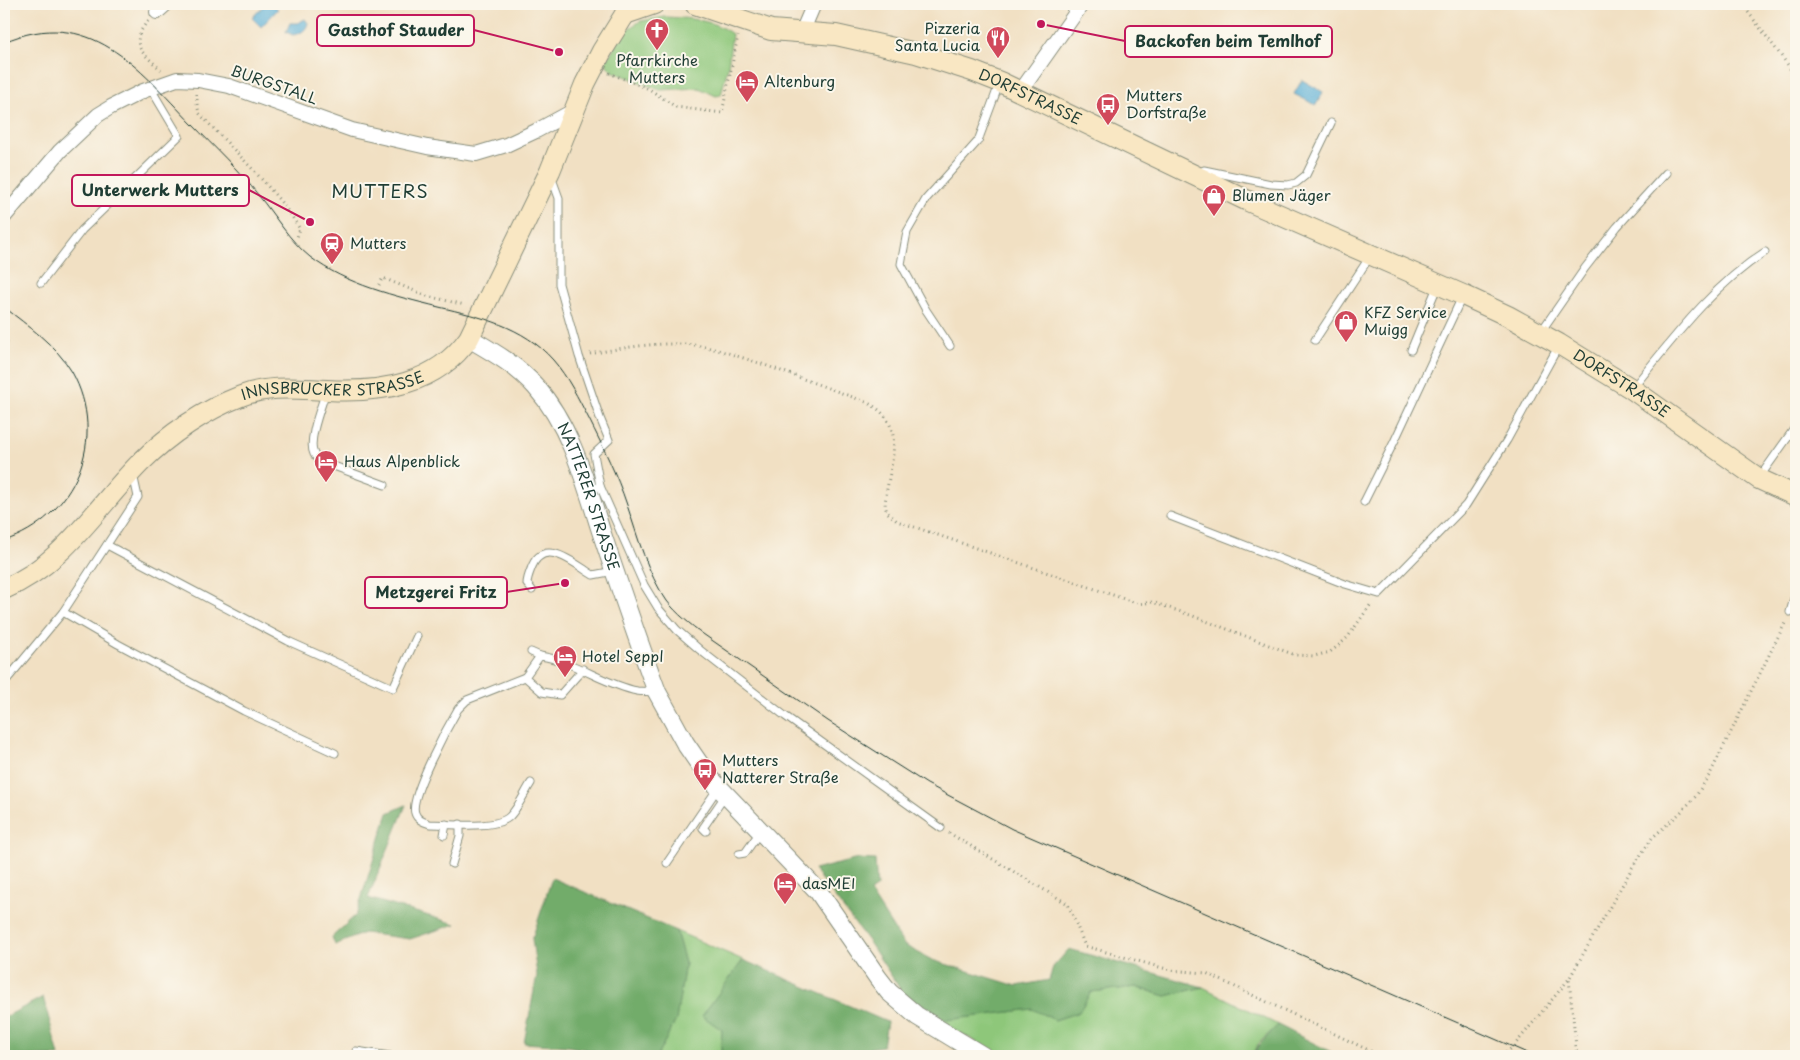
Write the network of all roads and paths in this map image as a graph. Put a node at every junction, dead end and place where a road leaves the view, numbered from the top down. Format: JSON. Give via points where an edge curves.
{"nodes":[{"id":1,"x":654,"y":4,"type":"edge"},
{"id":2,"x":695,"y":4,"type":"edge"},
{"id":3,"x":814,"y":4,"type":"edge"},
{"id":4,"x":1082,"y":4,"type":"edge"},
{"id":5,"x":1742,"y":4,"type":"edge"},
{"id":6,"x":162,"y":8,"type":"edge"},
{"id":7,"x":626,"y":9,"type":"edge"},
{"id":8,"x":741,"y":21,"type":"junction"},
{"id":9,"x":802,"y":32,"type":"junction"},
{"id":10,"x":593,"y":67,"type":"junction"},
{"id":11,"x":1796,"y":79,"type":"edge"},
{"id":12,"x":198,"y":80,"type":"junction"},
{"id":13,"x":171,"y":81,"type":"junction"},
{"id":14,"x":1000,"y":82,"type":"junction"},
{"id":15,"x":151,"y":89,"type":"junction"},
{"id":16,"x":1020,"y":92,"type":"junction"},
{"id":17,"x":573,"y":111,"type":"junction"},
{"id":18,"x":1331,"y":123,"type":"dead end"},
{"id":19,"x":550,"y":171,"type":"junction"},
{"id":20,"x":1666,"y":173,"type":"dead end"},
{"id":21,"x":1194,"y":176,"type":"junction"},
{"id":22,"x":4,"y":217,"type":"edge"},
{"id":23,"x":296,"y":237,"type":"dead end"},
{"id":24,"x":1766,"y":252,"type":"dead end"},
{"id":25,"x":1371,"y":255,"type":"junction"},
{"id":26,"x":41,"y":283,"type":"dead end"},
{"id":27,"x":1438,"y":284,"type":"junction"},
{"id":28,"x":379,"y":285,"type":"dead end"},
{"id":29,"x":1463,"y":295,"type":"junction"},
{"id":30,"x":483,"y":310,"type":"junction"},
{"id":31,"x":1540,"y":333,"type":"junction"},
{"id":32,"x":469,"y":338,"type":"junction"},
{"id":33,"x":4,"y":339,"type":"edge"},
{"id":34,"x":1315,"y":340,"type":"dead end"},
{"id":35,"x":1559,"y":344,"type":"junction"},
{"id":36,"x":10,"y":345,"type":"dead end"},
{"id":37,"x":950,"y":346,"type":"dead end"},
{"id":38,"x":1411,"y":350,"type":"dead end"},
{"id":39,"x":580,"y":356,"type":"junction"},
{"id":40,"x":1632,"y":389,"type":"junction"},
{"id":41,"x":326,"y":390,"type":"junction"},
{"id":42,"x":1796,"y":426,"type":"edge"},
{"id":43,"x":132,"y":471,"type":"junction"},
{"id":44,"x":1759,"y":479,"type":"junction"},
{"id":45,"x":385,"y":485,"type":"dead end"},
{"id":46,"x":594,"y":488,"type":"junction"},
{"id":47,"x":1796,"y":496,"type":"edge"},
{"id":48,"x":1364,"y":502,"type":"dead end"},
{"id":49,"x":1170,"y":516,"type":"dead end"},
{"id":50,"x":106,"y":545,"type":"junction"},
{"id":51,"x":614,"y":571,"type":"junction"},
{"id":52,"x":4,"y":589,"type":"edge"},
{"id":53,"x":532,"y":590,"type":"dead end"},
{"id":54,"x":1796,"y":592,"type":"edge"},
{"id":55,"x":1379,"y":594,"type":"junction"},
{"id":56,"x":63,"y":612,"type":"junction"},
{"id":57,"x":1790,"y":612,"type":"joint"},
{"id":58,"x":417,"y":636,"type":"dead end"},
{"id":59,"x":531,"y":652,"type":"dead end"},
{"id":60,"x":540,"y":656,"type":"junction"},
{"id":61,"x":583,"y":669,"type":"junction"},
{"id":62,"x":525,"y":677,"type":"junction"},
{"id":63,"x":4,"y":683,"type":"edge"},
{"id":64,"x":657,"y":692,"type":"junction"},
{"id":65,"x":335,"y":752,"type":"dead end"},
{"id":66,"x":531,"y":783,"type":"dead end"},
{"id":67,"x":722,"y":792,"type":"junction"},
{"id":68,"x":446,"y":824,"type":"junction"},
{"id":69,"x":460,"y":824,"type":"junction"},
{"id":70,"x":941,"y":828,"type":"joint"},
{"id":71,"x":706,"y":831,"type":"dead end"},
{"id":72,"x":760,"y":832,"type":"junction"},
{"id":73,"x":444,"y":835,"type":"dead end"},
{"id":74,"x":739,"y":854,"type":"dead end"},
{"id":75,"x":667,"y":863,"type":"dead end"},
{"id":76,"x":452,"y":864,"type":"dead end"},
{"id":77,"x":1569,"y":978,"type":"junction"},
{"id":78,"x":356,"y":1051,"type":"dead end"},
{"id":79,"x":390,"y":1056,"type":"edge"},
{"id":80,"x":983,"y":1056,"type":"edge"},
{"id":81,"x":1381,"y":1056,"type":"edge"},
{"id":82,"x":1502,"y":1056,"type":"edge"},
{"id":83,"x":1576,"y":1056,"type":"edge"}],
"edges":[{"from":1,"to":7,"type":"main road"},
{"from":2,"to":8,"type":"main road","name":"DORFSTRASSE"},
{"from":3,"to":9,"type":"street"},
{"from":4,"to":16,"type":"street"},
{"from":5,"to":11,"type":"path"},
{"from":6,"to":13,"type":"path","via":[[142,28],[138,44],[145,57]]},
{"from":7,"to":10,"type":"main road","name":"INNSBRUCKER STRASSE"},
{"from":8,"to":9,"type":"main road","name":"DORFSTRASSE","via":[[771,30]]},
{"from":8,"to":10,"type":"path","via":[[722,113],[676,108],[649,88]]},
{"from":9,"to":14,"type":"main road","name":"DORFSTRASSE","via":[[836,35],[916,53]]},
{"from":10,"to":17,"type":"main road","name":"INNSBRUCKER STRASSE"},
{"from":12,"to":13,"type":"street","name":"BURGSTALL"},
{"from":12,"to":17,"type":"street","name":"BURGSTALL","via":[[267,98],[352,130],[476,154],[514,142]]},
{"from":12,"to":23,"type":"path","via":[[198,113],[289,213],[300,229]]},
{"from":13,"to":15,"type":"street","name":"BURGSTALL"},
{"from":14,"to":16,"type":"main road","name":"DORFSTRASSE"},
{"from":14,"to":37,"type":"lane","via":[[978,141],[926,199],[907,232],[902,264],[926,310]]},
{"from":15,"to":22,"type":"street","name":"BURGSTALL","via":[[111,107],[88,124],[60,151]]},
{"from":15,"to":26,"type":"lane","via":[[179,136],[82,230]]},
{"from":16,"to":21,"type":"main road","name":"DORFSTRASSE"},
{"from":17,"to":19,"type":"main road","name":"INNSBRUCKER STRASSE"},
{"from":18,"to":21,"type":"lane","via":[[1306,175],[1296,184],[1271,184],[1204,170]]},
{"from":19,"to":30,"type":"main road","name":"INNSBRUCKER STRASSE"},
{"from":19,"to":39,"type":"lane","via":[[559,198],[559,284]]},
{"from":20,"to":31,"type":"lane","via":[[1617,227]]},
{"from":21,"to":25,"type":"main road","name":"DORFSTRASSE"},
{"from":24,"to":40,"type":"lane","via":[[1710,297]]},
{"from":25,"to":27,"type":"main road","name":"DORFSTRASSE"},
{"from":25,"to":34,"type":"lane"},
{"from":27,"to":29,"type":"main road","name":"DORFSTRASSE"},
{"from":27,"to":38,"type":"lane"},
{"from":28,"to":30,"type":"path","via":[[384,278],[427,296]]},
{"from":29,"to":31,"type":"main road","name":"DORFSTRASSE"},
{"from":29,"to":48,"type":"lane"},
{"from":30,"to":32,"type":"main road","name":"INNSBRUCKER STRASSE"},
{"from":31,"to":35,"type":"main road","name":"DORFSTRASSE"},
{"from":32,"to":41,"type":"main road","name":"INNSBRUCKER STRASSE","via":[[452,358],[408,382],[372,390]]},
{"from":32,"to":46,"type":"street","name":"NATTERER STRASSE","via":[[506,361],[536,387],[558,418]]},
{"from":33,"to":36,"type":"path"},
{"from":35,"to":40,"type":"main road","name":"DORFSTRASSE"},
{"from":35,"to":55,"type":"lane","via":[[1507,440],[1466,505]]},
{"from":39,"to":46,"type":"lane","via":[[610,440],[594,454]]},
{"from":39,"to":55,"type":"path","via":[[650,346],[700,346],[735,355],[866,402],[878,408],[891,426],[894,452],[885,506],[898,522],[1139,604],[1152,602],[1194,616],[1295,655],[1314,656],[1330,652],[1348,637]]},
{"from":40,"to":44,"type":"main road","name":"DORFSTRASSE"},
{"from":41,"to":43,"type":"main road","name":"INNSBRUCKER STRASSE","via":[[271,389],[243,395],[178,431]]},
{"from":41,"to":45,"type":"lane","via":[[313,436],[314,456]]},
{"from":42,"to":44,"type":"lane"},
{"from":43,"to":50,"type":"lane","via":[[138,497]]},
{"from":43,"to":52,"type":"main road","name":"INNSBRUCKER STRASSE","via":[[57,555]]},
{"from":44,"to":47,"type":"main road","name":"DORFSTRASSE"},
{"from":46,"to":51,"type":"street","name":"NATTERER STRASSE"},
{"from":46,"to":70,"type":"lane","via":[[658,608],[677,630],[785,716]]},
{"from":49,"to":55,"type":"lane","via":[[1336,581]]},
{"from":50,"to":56,"type":"lane"},
{"from":50,"to":58,"type":"lane","via":[[288,642],[392,688]]},
{"from":51,"to":53,"type":"lane","via":[[593,576],[558,554],[546,553],[532,565],[527,581]]},
{"from":51,"to":64,"type":"street","name":"NATTERER STRASSE"},
{"from":54,"to":57,"type":"lane"},
{"from":56,"to":63,"type":"lane"},
{"from":56,"to":65,"type":"lane","via":[[244,711]]},
{"from":57,"to":77,"type":"path","via":[[1700,789],[1680,813],[1652,838]]},
{"from":59,"to":60,"type":"lane"},
{"from":60,"to":61,"type":"lane"},
{"from":60,"to":62,"type":"lane"},
{"from":61,"to":62,"type":"lane","via":[[560,695],[542,692]]},
{"from":61,"to":64,"type":"lane","via":[[623,687]]},
{"from":62,"to":68,"type":"lane","via":[[467,700],[449,723],[422,781],[414,808],[415,815],[421,820],[430,824]]},
{"from":64,"to":67,"type":"street","name":"NATTERER STRASSE","via":[[685,743],[706,775]]},
{"from":66,"to":69,"type":"lane","via":[[510,817],[491,824]]},
{"from":67,"to":71,"type":"lane","via":[[703,828]]},
{"from":67,"to":72,"type":"street","name":"NATTERER STRASSE"},
{"from":67,"to":75,"type":"lane"},
{"from":68,"to":69,"type":"lane"},
{"from":68,"to":73,"type":"lane"},
{"from":69,"to":76,"type":"lane"},
{"from":70,"to":81,"type":"path","via":[[1068,904],[1085,946],[1170,970],[1206,973]]},
{"from":72,"to":74,"type":"lane","via":[[745,853]]},
{"from":72,"to":80,"type":"street","name":"NATTERER STRASSE","via":[[818,891],[889,992],[917,1016]]},
{"from":77,"to":82,"type":"path"},
{"from":77,"to":83,"type":"path"},
{"from":78,"to":79,"type":"lane"}]}
